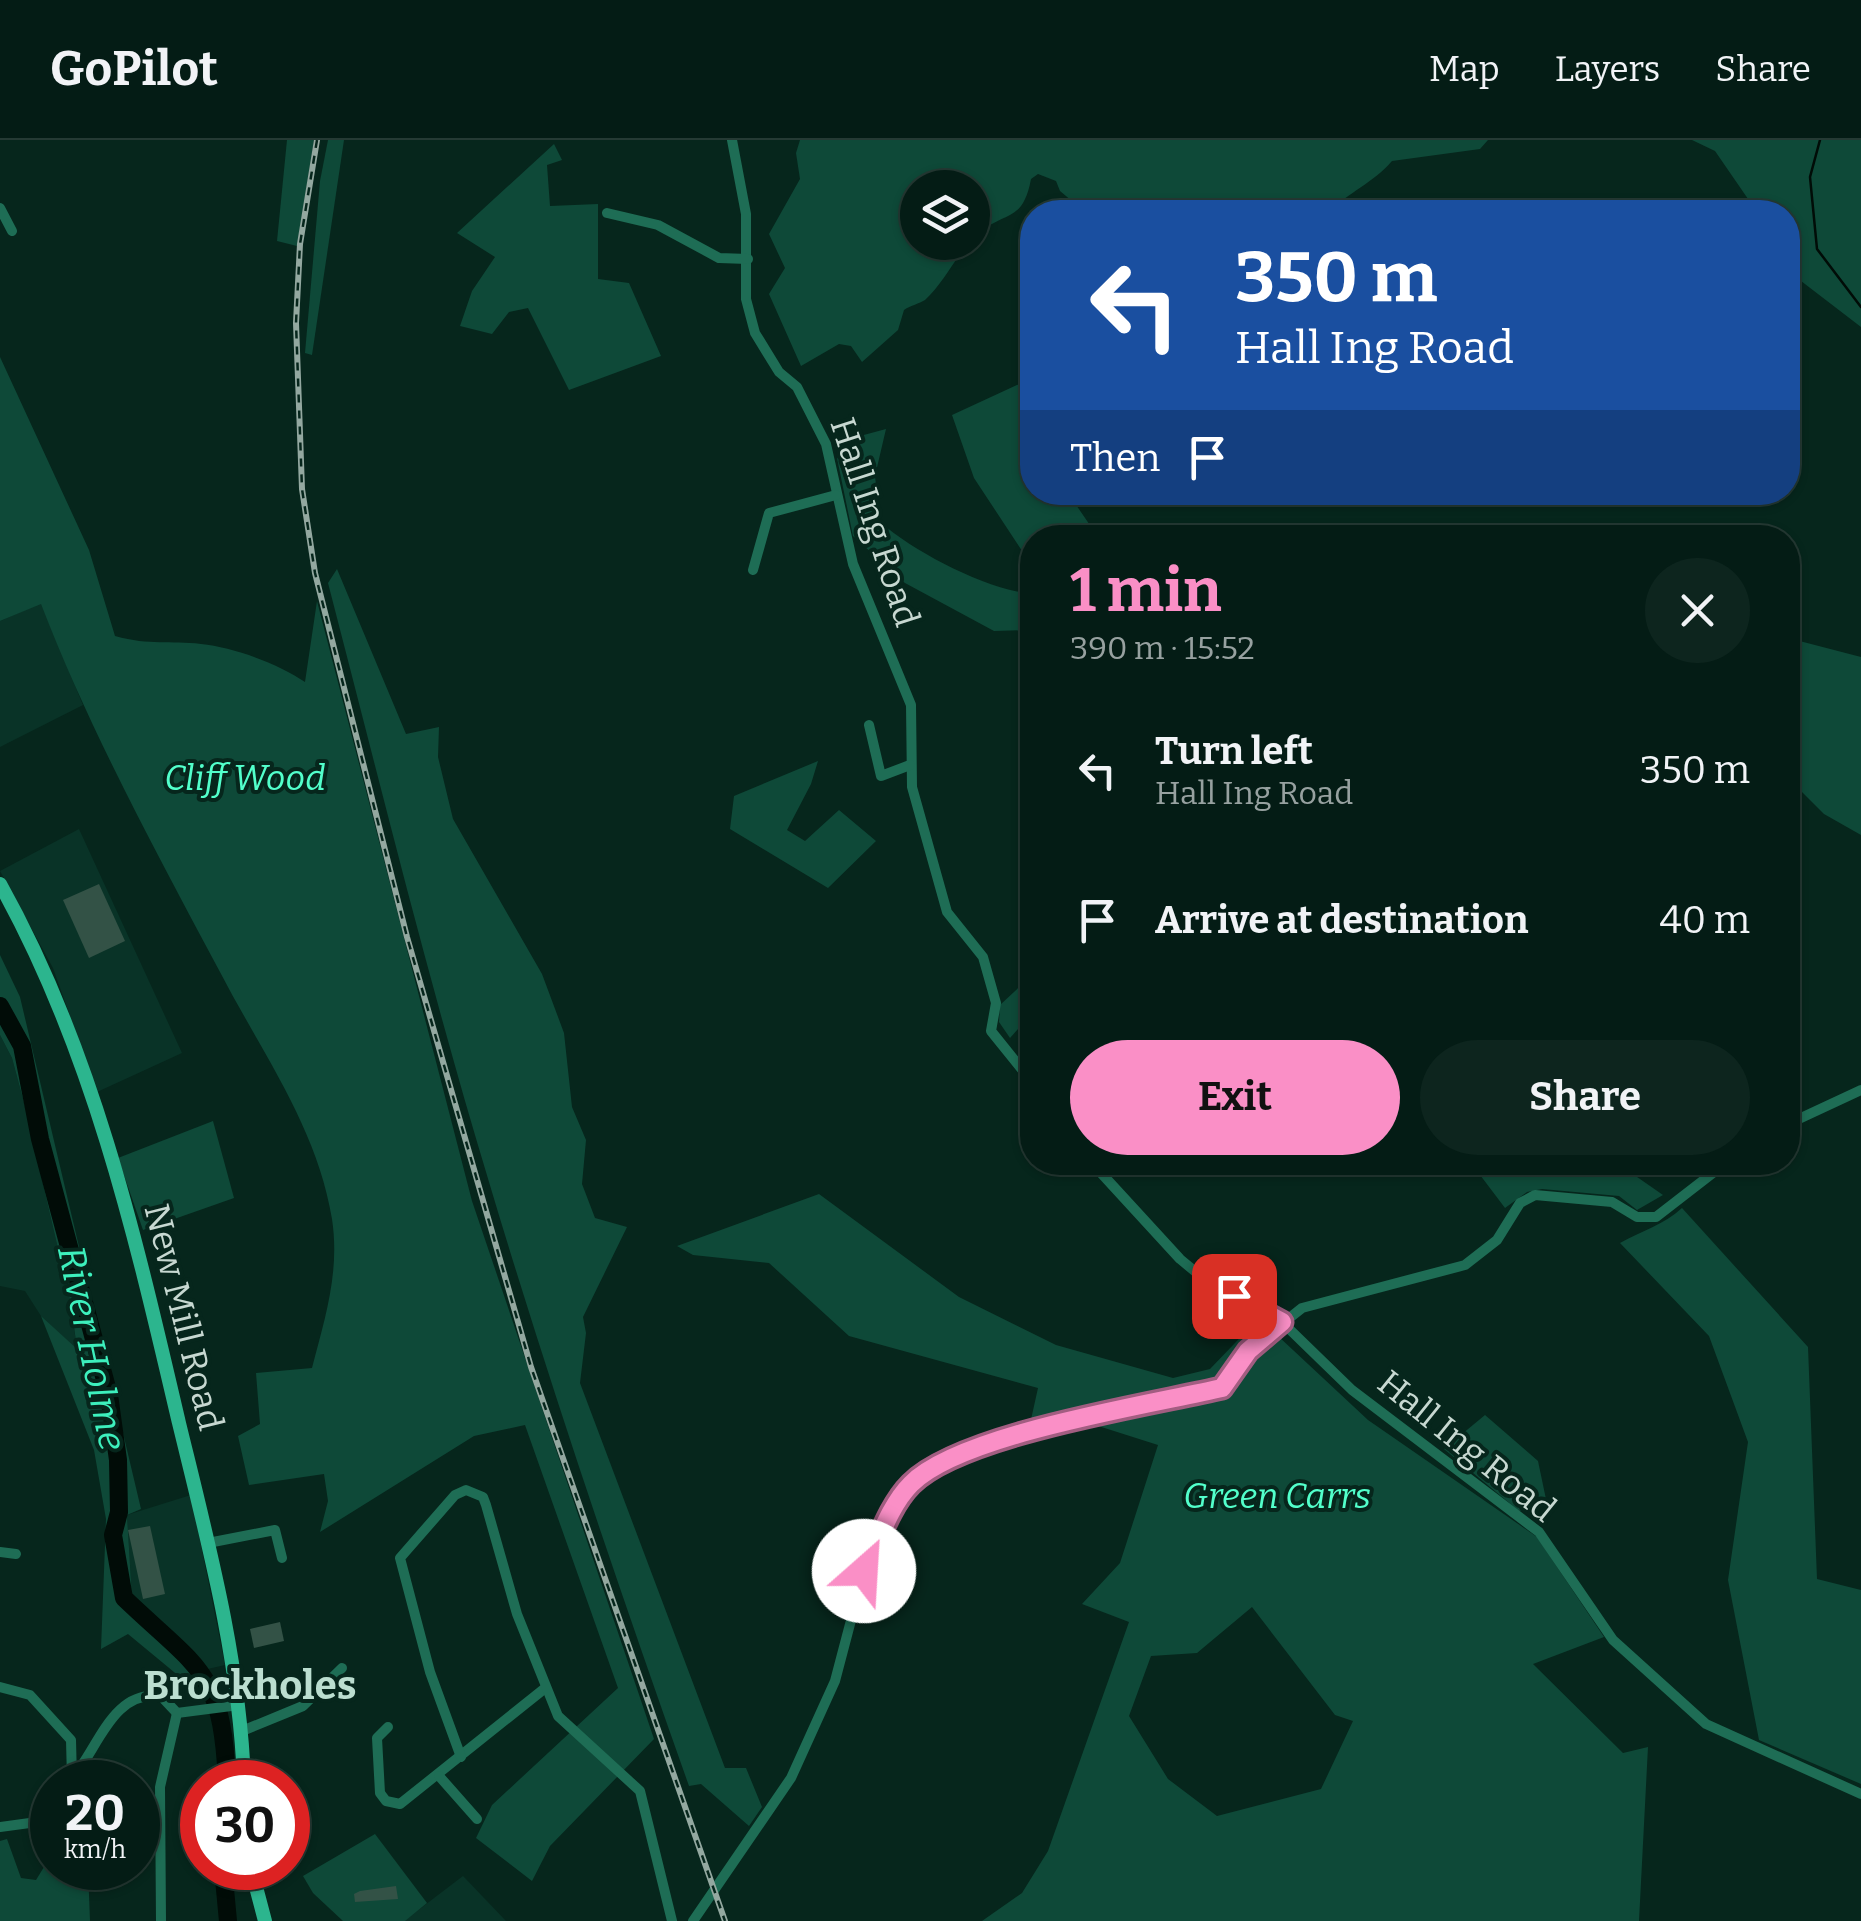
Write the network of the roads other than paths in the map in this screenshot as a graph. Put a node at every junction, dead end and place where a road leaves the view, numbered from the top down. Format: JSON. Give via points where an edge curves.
{"nodes":[{"id":1,"x":732,"y":140,"type":"edge"},
{"id":2,"x":0,"y":208,"type":"edge"},
{"id":3,"x":607,"y":214,"type":"dead end"},
{"id":4,"x":12,"y":230,"type":"dead end"},
{"id":5,"x":748,"y":259,"type":"junction"},
{"id":6,"x":836,"y":496,"type":"junction"},
{"id":7,"x":753,"y":570,"type":"dead end"},
{"id":8,"x":869,"y":724,"type":"dead end"},
{"id":9,"x":910,"y":764,"type":"junction"},
{"id":10,"x":0,"y":884,"type":"edge"},
{"id":11,"x":1020,"y":1066,"type":"edge"},
{"id":12,"x":1861,"y":1090,"type":"edge"},
{"id":13,"x":1800,"y":1118,"type":"edge"},
{"id":14,"x":1102,"y":1175,"type":"edge"},
{"id":15,"x":1710,"y":1175,"type":"edge"},
{"id":16,"x":1282,"y":1322,"type":"junction"},
{"id":17,"x":208,"y":1543,"type":"junction"},
{"id":18,"x":0,"y":1552,"type":"edge"},
{"id":19,"x":16,"y":1554,"type":"dead end"},
{"id":20,"x":282,"y":1558,"type":"dead end"},
{"id":21,"x":342,"y":1668,"type":"dead end"},
{"id":22,"x":0,"y":1687,"type":"edge"},
{"id":23,"x":544,"y":1690,"type":"junction"},
{"id":24,"x":234,"y":1705,"type":"junction"},
{"id":25,"x":177,"y":1713,"type":"junction"},
{"id":26,"x":388,"y":1727,"type":"dead end"},
{"id":27,"x":242,"y":1731,"type":"junction"},
{"id":28,"x":461,"y":1757,"type":"junction"},
{"id":29,"x":71,"y":1760,"type":"edge"},
{"id":30,"x":85,"y":1760,"type":"edge"},
{"id":31,"x":243,"y":1760,"type":"edge"},
{"id":32,"x":439,"y":1776,"type":"junction"},
{"id":33,"x":1861,"y":1794,"type":"edge"},
{"id":34,"x":477,"y":1819,"type":"dead end"},
{"id":35,"x":30,"y":1823,"type":"edge"},
{"id":36,"x":0,"y":1826,"type":"edge"},
{"id":37,"x":257,"y":1890,"type":"edge"},
{"id":38,"x":161,"y":1921,"type":"edge"},
{"id":39,"x":265,"y":1921,"type":"edge"},
{"id":40,"x":672,"y":1921,"type":"edge"},
{"id":41,"x":693,"y":1921,"type":"edge"}],
"edges":[{"from":1,"to":5,"type":"street","name":"Hall Ing Road","via":[[742,176]]},
{"from":2,"to":4,"type":"street"},
{"from":3,"to":5,"type":"street","via":[[658,225],[718,258]]},
{"from":5,"to":6,"type":"street","name":"Hall Ing Road","via":[[746,299],[755,333],[826,444]]},
{"from":6,"to":7,"type":"street","via":[[769,513]]},
{"from":6,"to":9,"type":"street","name":"Hall Ing Road","via":[[853,564],[905,686]]},
{"from":8,"to":9,"type":"street","via":[[881,776]]},
{"from":9,"to":11,"type":"street","name":"Hall Ing Road","via":[[947,912],[983,957],[996,1003],[988,1025]]},
{"from":10,"to":17,"type":"main road","name":"New Mill Road","via":[[51,984],[132,1223]]},
{"from":12,"to":13,"type":"street"},
{"from":14,"to":16,"type":"street","name":"Hall Ing Road","via":[[1209,1283]]},
{"from":15,"to":16,"type":"street","via":[[1656,1217],[1612,1202],[1535,1195],[1520,1203],[1497,1240],[1465,1266],[1302,1308]]},
{"from":16,"to":33,"type":"street","name":"Hall Ing Road","via":[[1352,1390],[1539,1532],[1613,1640],[1706,1724]]},
{"from":16,"to":41,"type":"street","via":[[1248,1351],[1222,1388],[990,1441],[934,1464],[909,1486],[864,1571],[836,1681],[792,1778]]},
{"from":17,"to":20,"type":"street","via":[[275,1530]]},
{"from":17,"to":24,"type":"main road","name":"New Mill Road"},
{"from":18,"to":19,"type":"street"},
{"from":21,"to":27,"type":"street","via":[[303,1706]]},
{"from":22,"to":29,"type":"street","via":[[30,1696],[71,1740]]},
{"from":23,"to":28,"type":"street"},
{"from":23,"to":28,"type":"street","via":[[486,1505],[466,1490],[400,1558]]},
{"from":23,"to":40,"type":"street","via":[[558,1716],[640,1791]]},
{"from":24,"to":25,"type":"street"},
{"from":24,"to":27,"type":"main road","name":"New Mill Road"},
{"from":25,"to":30,"type":"street","via":[[161,1696],[124,1703]]},
{"from":25,"to":38,"type":"street","via":[[160,1787]]},
{"from":26,"to":32,"type":"street","via":[[376,1747],[386,1801],[400,1804]]},
{"from":27,"to":31,"type":"main road","name":"New Mill Road"},
{"from":28,"to":32,"type":"street"},
{"from":32,"to":34,"type":"street"},
{"from":35,"to":36,"type":"street"},
{"from":37,"to":39,"type":"main road"}]}
